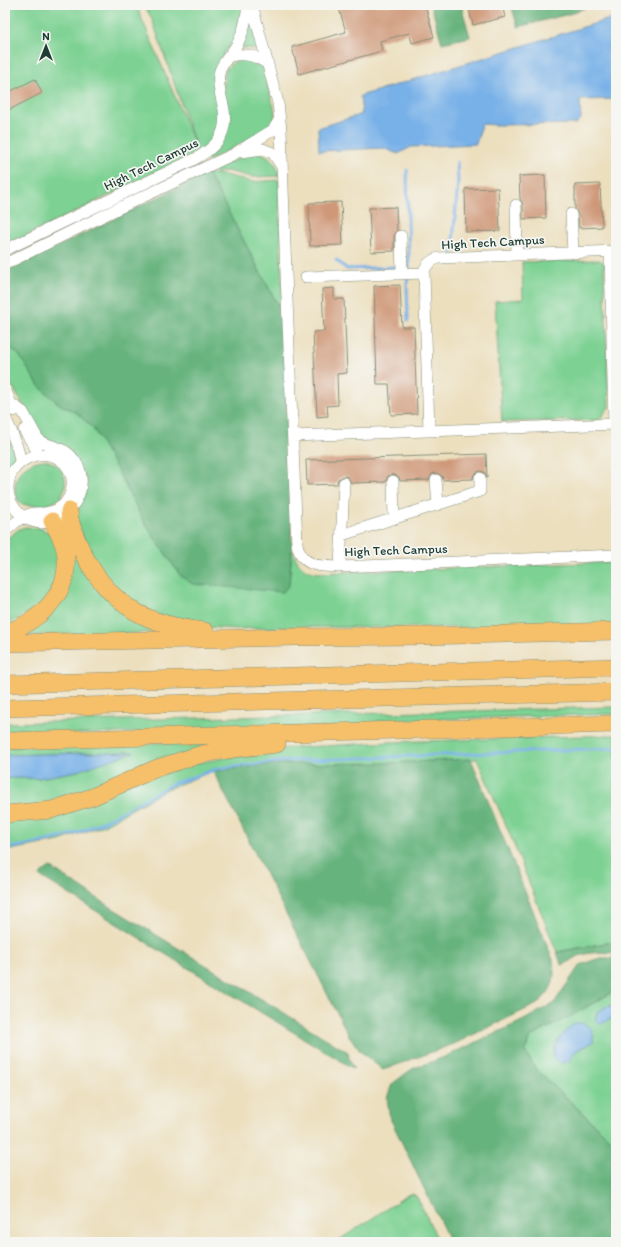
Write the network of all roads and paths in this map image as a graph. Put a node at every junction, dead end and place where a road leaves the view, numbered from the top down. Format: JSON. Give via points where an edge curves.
{"nodes":[{"id":1,"x":248,"y":5,"type":"edge"},
{"id":2,"x":252,"y":5,"type":"edge"},
{"id":3,"x":229,"y":56,"type":"junction"},
{"id":4,"x":268,"y":64,"type":"junction"},
{"id":5,"x":280,"y":119,"type":"junction"},
{"id":6,"x":234,"y":154,"type":"junction"},
{"id":7,"x":282,"y":167,"type":"junction"},
{"id":8,"x":516,"y":204,"type":"dead end"},
{"id":9,"x":571,"y":214,"type":"dead end"},
{"id":10,"x":401,"y":236,"type":"dead end"},
{"id":11,"x":5,"y":250,"type":"edge"},
{"id":12,"x":613,"y":251,"type":"edge"},
{"id":13,"x":573,"y":252,"type":"junction"},
{"id":14,"x":516,"y":255,"type":"junction"},
{"id":15,"x":5,"y":264,"type":"edge"},
{"id":16,"x":402,"y":273,"type":"junction"},
{"id":17,"x":424,"y":273,"type":"junction"},
{"id":18,"x":306,"y":277,"type":"dead end"},
{"id":19,"x":5,"y":389,"type":"edge"},
{"id":20,"x":13,"y":405,"type":"junction"},
{"id":21,"x":5,"y":417,"type":"edge"},
{"id":22,"x":615,"y":424,"type":"edge"},
{"id":23,"x":429,"y":431,"type":"junction"},
{"id":24,"x":293,"y":436,"type":"junction"},
{"id":25,"x":40,"y":455,"type":"junction"},
{"id":26,"x":20,"y":462,"type":"junction"},
{"id":27,"x":480,"y":478,"type":"dead end"},
{"id":28,"x":436,"y":480,"type":"dead end"},
{"id":29,"x":393,"y":481,"type":"dead end"},
{"id":30,"x":344,"y":483,"type":"dead end"},
{"id":31,"x":438,"y":505,"type":"junction"},
{"id":32,"x":8,"y":506,"type":"edge"},
{"id":33,"x":67,"y":507,"type":"junction"},
{"id":34,"x":24,"y":517,"type":"junction"},
{"id":35,"x":394,"y":519,"type":"junction"},
{"id":36,"x":52,"y":521,"type":"junction"},
{"id":37,"x":5,"y":531,"type":"edge"},
{"id":38,"x":342,"y":535,"type":"junction"},
{"id":39,"x":616,"y":555,"type":"edge"},
{"id":40,"x":340,"y":567,"type":"junction"},
{"id":41,"x":616,"y":631,"type":"edge"},
{"id":42,"x":5,"y":633,"type":"edge"},
{"id":43,"x":294,"y":637,"type":"junction"},
{"id":44,"x":5,"y":643,"type":"edge"},
{"id":45,"x":616,"y":667,"type":"edge"},
{"id":46,"x":5,"y":684,"type":"edge"},
{"id":47,"x":616,"y":692,"type":"edge"},
{"id":48,"x":5,"y":708,"type":"edge"},
{"id":49,"x":616,"y":724,"type":"edge"},
{"id":50,"x":370,"y":731,"type":"junction"},
{"id":51,"x":5,"y":741,"type":"edge"},
{"id":52,"x":5,"y":814,"type":"edge"}],
"edges":[{"from":1,"to":3,"type":"street","name":"High Tech Campus","via":[[243,30]]},
{"from":2,"to":4,"type":"street","name":"High Tech Campus"},
{"from":3,"to":4,"type":"street","via":[[248,55]]},
{"from":3,"to":11,"type":"street","name":"High Tech Campus","via":[[219,74],[225,126],[219,140],[211,149]]},
{"from":4,"to":5,"type":"street","name":"High Tech Campus"},
{"from":5,"to":6,"type":"street","name":"High Tech Campus","via":[[273,130]]},
{"from":5,"to":7,"type":"street","name":"High Tech Campus"},
{"from":6,"to":7,"type":"street","via":[[263,149],[273,153]]},
{"from":6,"to":15,"type":"street","name":"High Tech Campus"},
{"from":7,"to":24,"type":"street","name":"High Tech Campus"},
{"from":8,"to":14,"type":"street"},
{"from":9,"to":13,"type":"street"},
{"from":10,"to":16,"type":"street"},
{"from":12,"to":13,"type":"street","name":"High Tech Campus"},
{"from":12,"to":22,"type":"street","name":"High Tech Campus"},
{"from":13,"to":14,"type":"street","name":"High Tech Campus"},
{"from":14,"to":17,"type":"street","name":"High Tech Campus","via":[[438,258],[424,268]]},
{"from":16,"to":17,"type":"street"},
{"from":16,"to":18,"type":"street"},
{"from":17,"to":23,"type":"street"},
{"from":19,"to":20,"type":"street"},
{"from":20,"to":25,"type":"street","via":[[16,415]]},
{"from":20,"to":33,"type":"street","via":[[23,412],[38,439],[64,450],[76,461],[81,476],[80,494],[75,503]]},
{"from":21,"to":26,"type":"street"},
{"from":22,"to":23,"type":"street","name":"High Tech Campus"},
{"from":23,"to":24,"type":"street","name":"High Tech Campus"},
{"from":24,"to":40,"type":"street","name":"High Tech Campus","via":[[298,550],[301,556],[316,566]]},
{"from":25,"to":26,"type":"street"},
{"from":25,"to":33,"type":"street","via":[[58,458],[71,472],[72,486]]},
{"from":26,"to":32,"type":"street","via":[[10,479]]},
{"from":27,"to":31,"type":"street","via":[[480,491]]},
{"from":28,"to":31,"type":"street"},
{"from":29,"to":35,"type":"street"},
{"from":30,"to":38,"type":"street"},
{"from":31,"to":35,"type":"street"},
{"from":32,"to":34,"type":"street"},
{"from":33,"to":34,"type":"street","via":[[51,512],[32,513]]},
{"from":33,"to":36,"type":"street","via":[[64,516]]},
{"from":33,"to":43,"type":"highway","via":[[76,537],[96,576],[118,600],[136,612],[177,627],[206,631],[284,632]]},
{"from":34,"to":36,"type":"street","via":[[36,522]]},
{"from":34,"to":37,"type":"street"},
{"from":35,"to":38,"type":"street"},
{"from":36,"to":42,"type":"highway","via":[[65,549],[66,566],[62,584],[41,614]]},
{"from":38,"to":40,"type":"street"},
{"from":39,"to":40,"type":"street","name":"High Tech Campus"},
{"from":41,"to":43,"type":"highway"},
{"from":43,"to":44,"type":"highway"},
{"from":45,"to":46,"type":"highway"},
{"from":47,"to":48,"type":"highway"},
{"from":49,"to":50,"type":"highway"},
{"from":50,"to":51,"type":"highway"},
{"from":50,"to":52,"type":"highway","via":[[202,754],[157,768],[92,797],[51,810]]}]}
